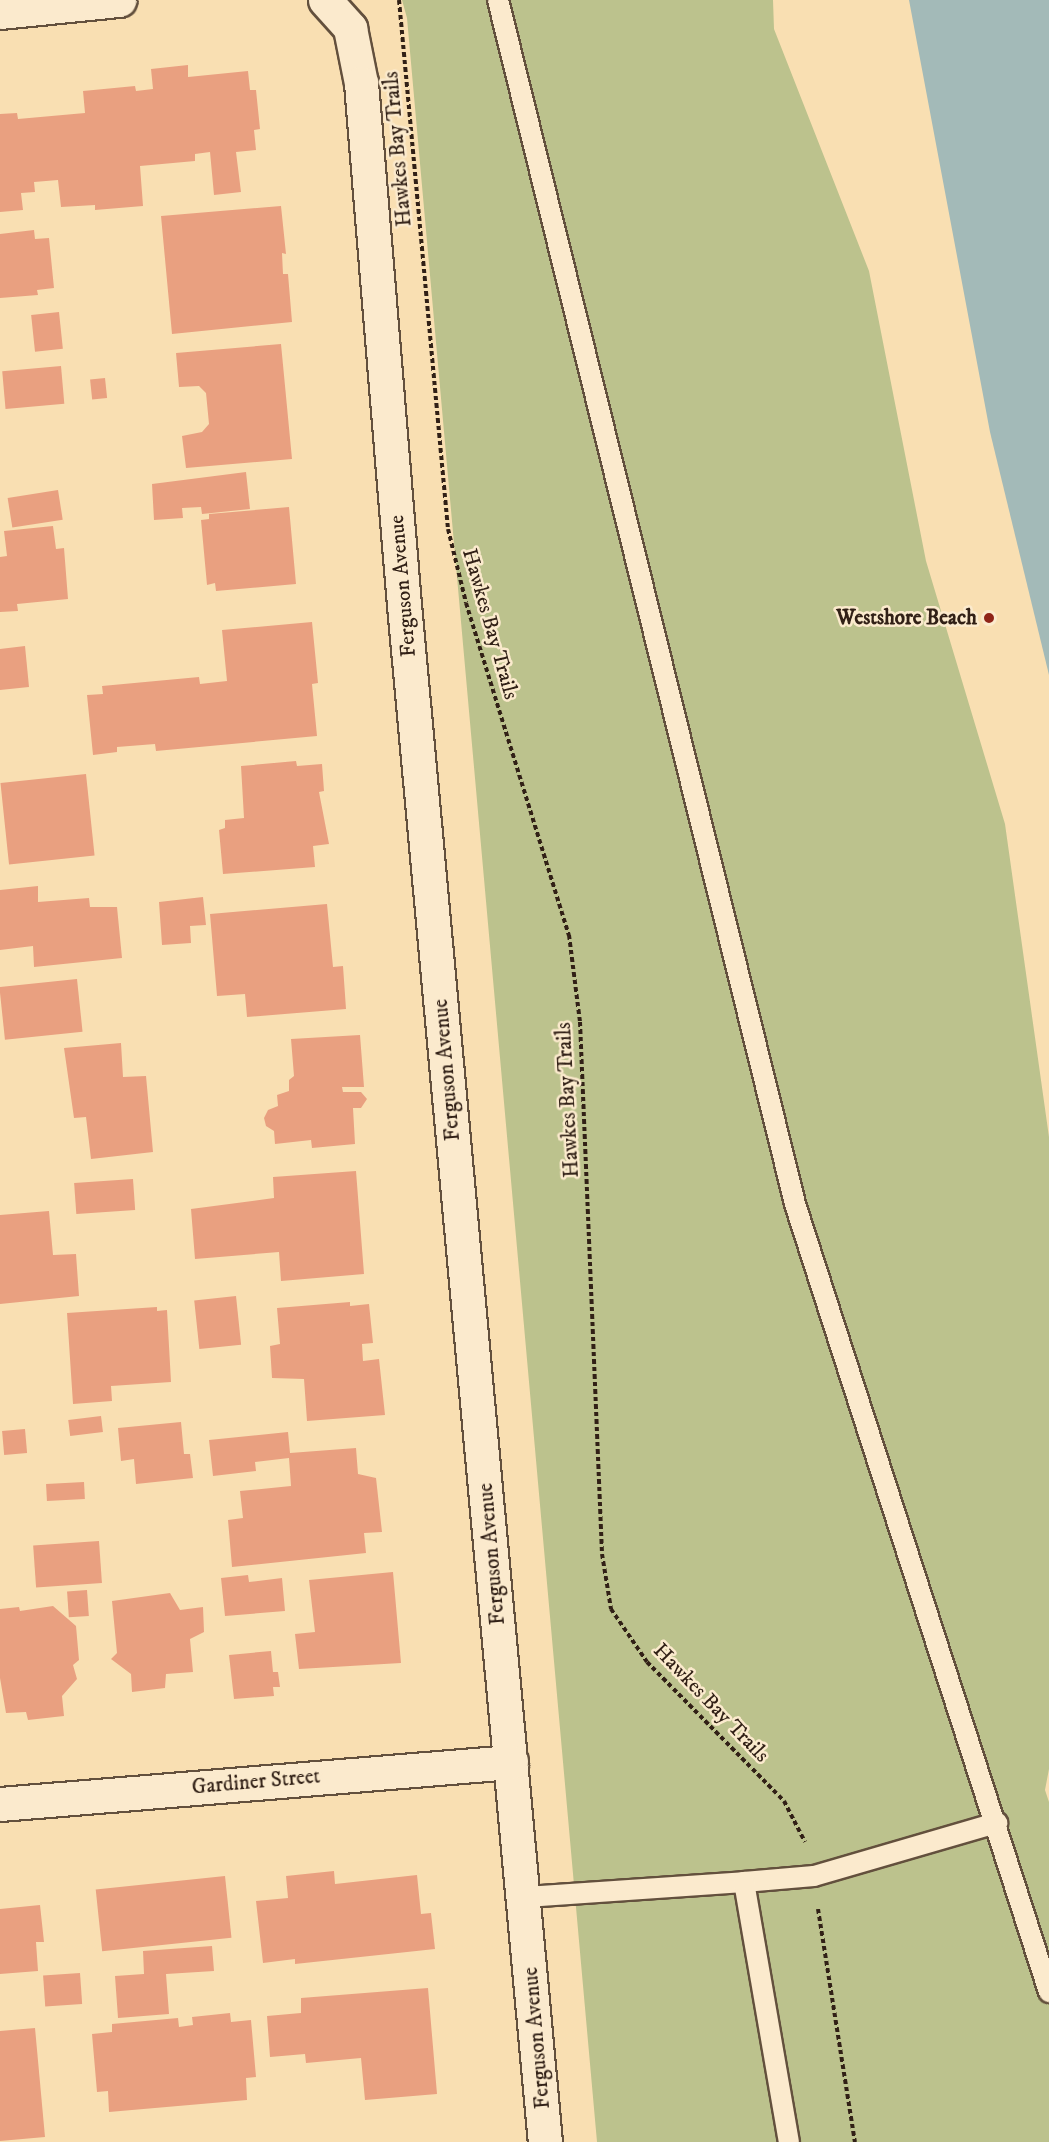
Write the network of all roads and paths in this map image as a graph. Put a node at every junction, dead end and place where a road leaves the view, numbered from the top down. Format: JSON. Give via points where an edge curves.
{"nodes":[{"id":1,"x":118,"y":0,"type":"edge"},
{"id":2,"x":399,"y":0,"type":"edge"},
{"id":3,"x":498,"y":0,"type":"edge"},
{"id":4,"x":329,"y":2,"type":"edge"},
{"id":5,"x":0,"y":12,"type":"edge"},
{"id":6,"x":511,"y":1762,"type":"junction"},
{"id":7,"x":0,"y":1804,"type":"edge"},
{"id":8,"x":997,"y":1823,"type":"junction"},
{"id":9,"x":814,"y":1876,"type":"junction"},
{"id":10,"x":744,"y":1882,"type":"junction"},
{"id":11,"x":525,"y":1897,"type":"junction"},
{"id":12,"x":1049,"y":1992,"type":"edge"},
{"id":13,"x":545,"y":2142,"type":"edge"},
{"id":14,"x":789,"y":2142,"type":"edge"},
{"id":15,"x":855,"y":2142,"type":"edge"}],
"edges":[{"from":1,"to":5,"type":"street"},
{"from":2,"to":9,"type":"path","name":"Hawkes Bay Trails","via":[[447,529],[466,603],[569,935],[580,1022],[602,1554],[611,1609],[647,1662],[784,1801],[805,1839]]},
{"from":3,"to":8,"type":"lane","via":[[795,1204]]},
{"from":4,"to":6,"type":"street","name":"Ferguson Avenue","via":[[350,28],[361,83],[405,617]]},
{"from":6,"to":7,"type":"street","name":"Gardiner Street"},
{"from":6,"to":11,"type":"street","name":"Ferguson Avenue"},
{"from":8,"to":9,"type":"lane"},
{"from":8,"to":12,"type":"lane"},
{"from":9,"to":10,"type":"lane"},
{"from":9,"to":15,"type":"path","name":"Hawkes Bay Trails"},
{"from":10,"to":11,"type":"lane"},
{"from":10,"to":14,"type":"lane"},
{"from":11,"to":13,"type":"street","name":"Ferguson Avenue"}]}
